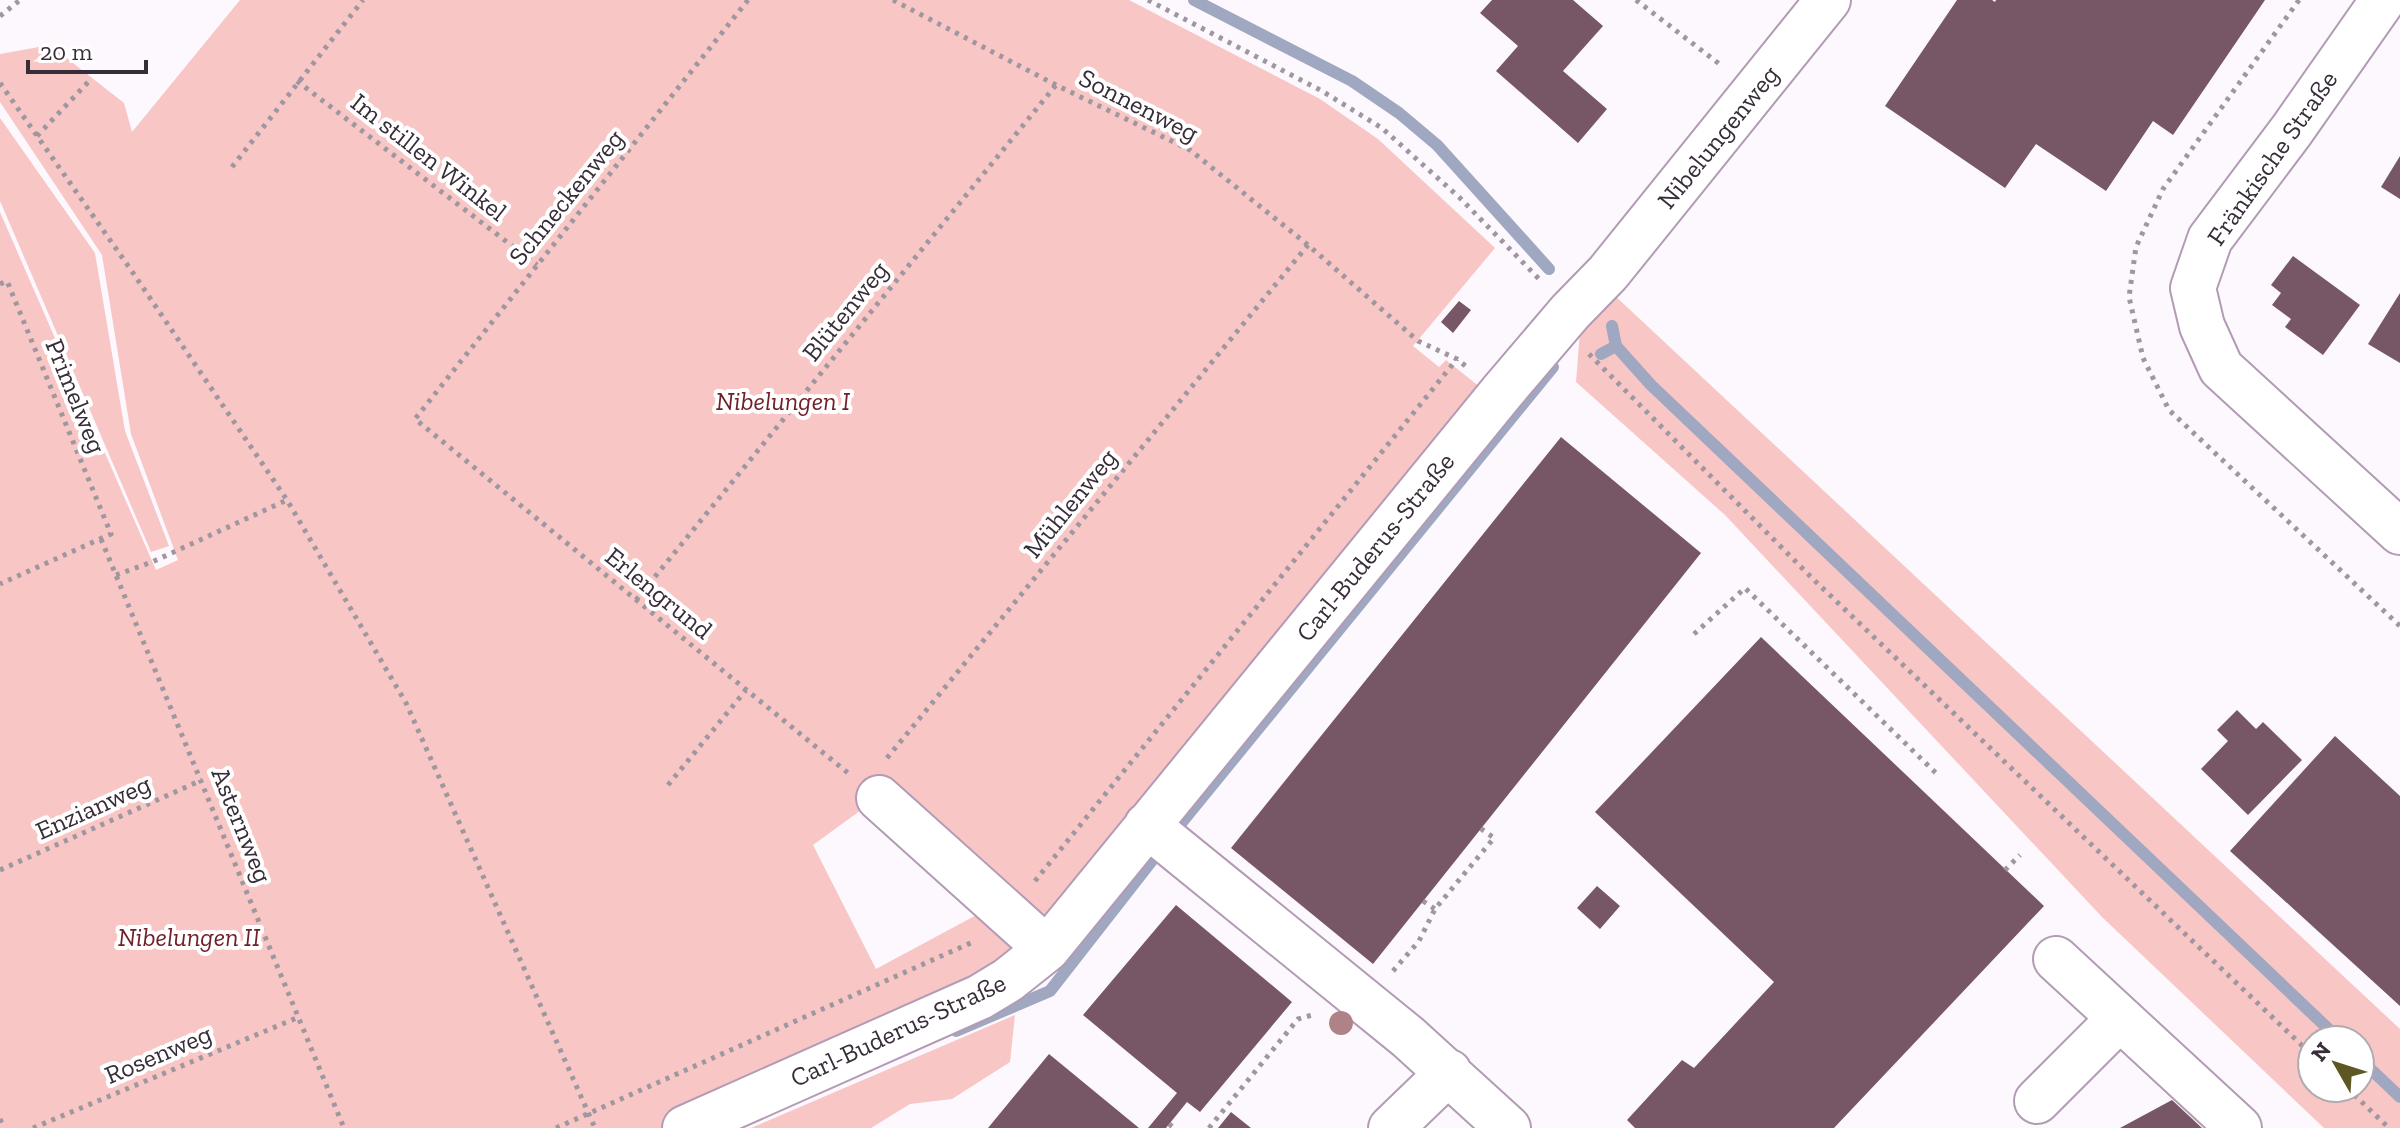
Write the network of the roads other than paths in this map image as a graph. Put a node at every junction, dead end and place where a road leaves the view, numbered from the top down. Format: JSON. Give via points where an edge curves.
{"nodes":[{"id":1,"x":1828,"y":0,"type":"edge"},
{"id":2,"x":2383,"y":0,"type":"edge"},
{"id":3,"x":1608,"y":273,"type":"joint"},
{"id":4,"x":2400,"y":532,"type":"edge"},
{"id":5,"x":871,"y":792,"type":"road end"},
{"id":6,"x":1147,"y":825,"type":"junction"},
{"id":7,"x":1047,"y":949,"type":"junction"},
{"id":8,"x":2056,"y":959,"type":"dead end"},
{"id":9,"x":2120,"y":1018,"type":"junction"},
{"id":10,"x":1449,"y":1072,"type":"junction"},
{"id":11,"x":2037,"y":1101,"type":"dead end"},
{"id":12,"x":685,"y":1128,"type":"edge"},
{"id":13,"x":1391,"y":1128,"type":"edge"},
{"id":14,"x":1508,"y":1128,"type":"edge"},
{"id":15,"x":2239,"y":1128,"type":"edge"}],
"edges":[{"from":1,"to":3,"type":"street","name":"Nibelungenweg"},
{"from":2,"to":4,"type":"street","name":"Fränkische Straße","via":[[2210,239],[2193,288],[2202,326],[2221,368]]},
{"from":3,"to":6,"type":"street","name":"Carl-Buderus-Straße","via":[[1565,318]]},
{"from":5,"to":7,"type":"street"},
{"from":6,"to":7,"type":"street","name":"Carl-Buderus-Straße"},
{"from":6,"to":10,"type":"street"},
{"from":7,"to":12,"type":"street","name":"Carl-Buderus-Straße","via":[[980,997]]},
{"from":8,"to":9,"type":"street"},
{"from":9,"to":11,"type":"street"},
{"from":9,"to":15,"type":"street"},
{"from":10,"to":13,"type":"street"},
{"from":10,"to":14,"type":"street"}]}
